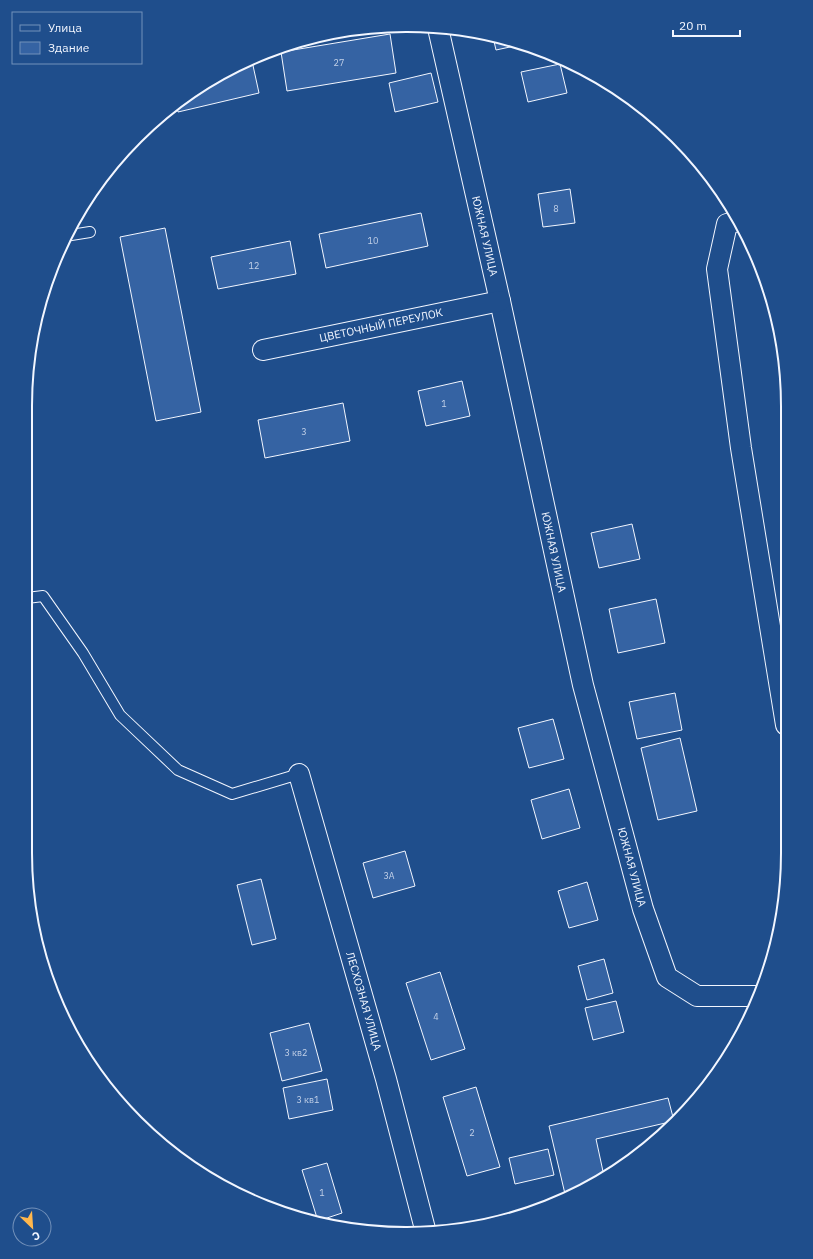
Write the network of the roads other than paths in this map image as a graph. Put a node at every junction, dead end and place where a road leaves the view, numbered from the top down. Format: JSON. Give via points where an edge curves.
{"nodes":[{"id":1,"x":439,"y":34,"type":"edge"},
{"id":2,"x":732,"y":222,"type":"edge"},
{"id":3,"x":90,"y":232,"type":"dead end"},
{"id":4,"x":74,"y":235,"type":"edge"},
{"id":5,"x":500,"y":301,"type":"junction"},
{"id":6,"x":263,"y":350,"type":"dead end"},
{"id":7,"x":32,"y":597,"type":"edge"},
{"id":8,"x":781,"y":694,"type":"edge"},
{"id":9,"x":299,"y":774,"type":"joint"},
{"id":10,"x":752,"y":996,"type":"edge"},
{"id":11,"x":424,"y":1226,"type":"edge"}],
"edges":[{"from":1,"to":5,"type":"street","name":"ЮЖНАЯ УЛИЦА"},
{"from":2,"to":8,"type":"street","via":[[727,224],[717,269],[741,448]]},
{"from":3,"to":4,"type":"lane"},
{"from":5,"to":6,"type":"street","name":"ЦВЕТОЧНЫЙ ПЕРЕУЛОК"},
{"from":5,"to":10,"type":"street","name":"ЮЖНАЯ УЛИЦА","via":[[583,685],[643,909],[667,977],[697,996]]},
{"from":7,"to":9,"type":"lane","via":[[43,596],[83,654],[120,715],[178,770],[232,794]]},
{"from":9,"to":11,"type":"street","name":"ЛЕСХОЗНАЯ УЛИЦА","via":[[386,1079]]}]}
